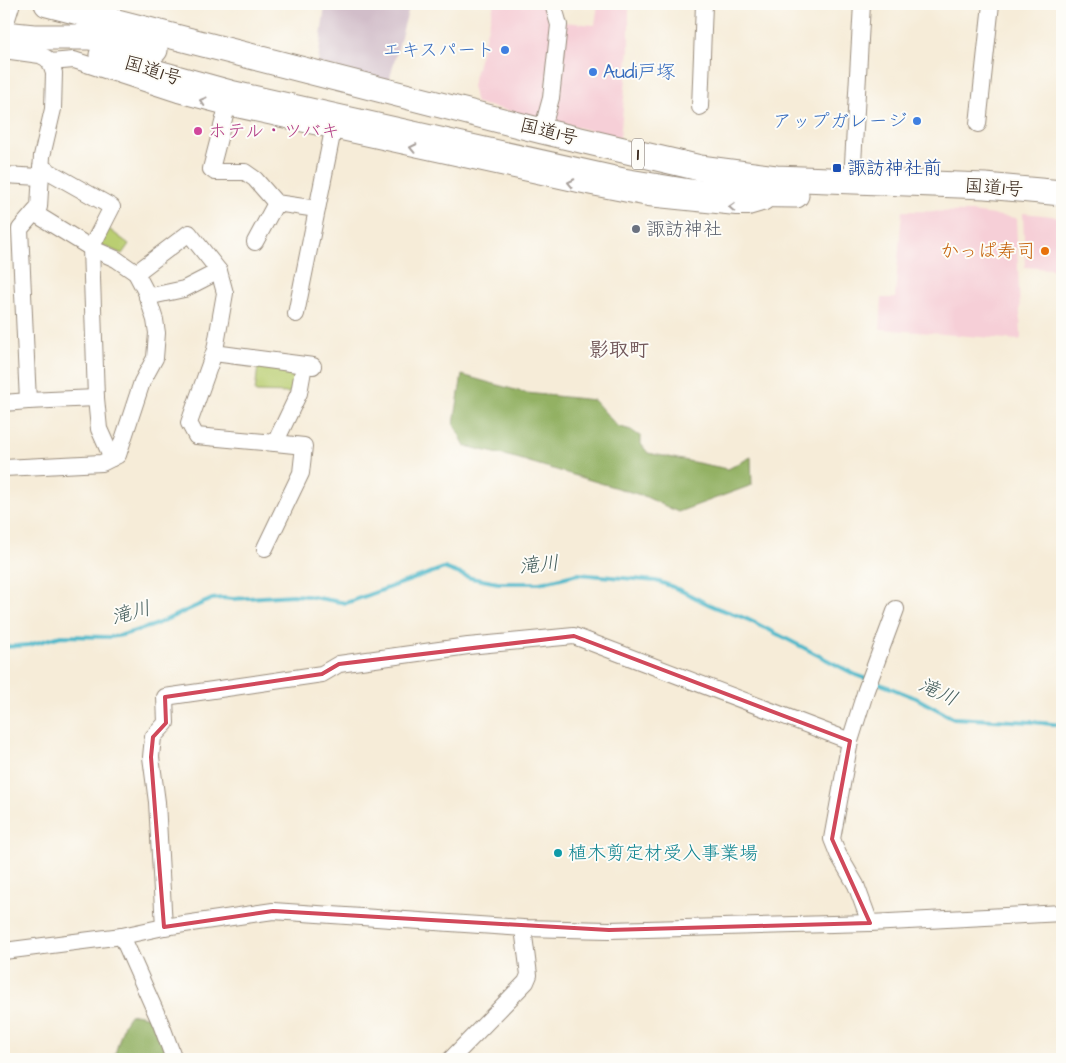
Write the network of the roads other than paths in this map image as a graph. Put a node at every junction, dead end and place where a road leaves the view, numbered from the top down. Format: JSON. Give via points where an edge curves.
{"nodes":[{"id":1,"x":9,"y":4,"type":"edge"},
{"id":2,"x":47,"y":4,"type":"edge"},
{"id":3,"x":553,"y":4,"type":"edge"},
{"id":4,"x":704,"y":4,"type":"edge"},
{"id":5,"x":862,"y":4,"type":"edge"},
{"id":6,"x":990,"y":4,"type":"edge"},
{"id":7,"x":4,"y":20,"type":"edge"},
{"id":8,"x":4,"y":33,"type":"edge"},
{"id":9,"x":4,"y":47,"type":"edge"},
{"id":10,"x":225,"y":50,"type":"junction"},
{"id":11,"x":102,"y":55,"type":"dead end"},
{"id":12,"x":50,"y":62,"type":"junction"},
{"id":13,"x":138,"y":74,"type":"junction"},
{"id":14,"x":226,"y":107,"type":"junction"},
{"id":15,"x":700,"y":107,"type":"dead end"},
{"id":16,"x":978,"y":124,"type":"dead end"},
{"id":17,"x":334,"y":130,"type":"junction"},
{"id":18,"x":542,"y":131,"type":"junction"},
{"id":19,"x":40,"y":172,"type":"junction"},
{"id":20,"x":4,"y":175,"type":"edge"},
{"id":21,"x":852,"y":181,"type":"junction"},
{"id":22,"x":1062,"y":193,"type":"edge"},
{"id":23,"x":778,"y":195,"type":"junction"},
{"id":24,"x":276,"y":203,"type":"junction"},
{"id":25,"x":1062,"y":206,"type":"edge"},
{"id":26,"x":317,"y":210,"type":"junction"},
{"id":27,"x":34,"y":212,"type":"junction"},
{"id":28,"x":255,"y":242,"type":"dead end"},
{"id":29,"x":91,"y":248,"type":"junction"},
{"id":30,"x":219,"y":271,"type":"junction"},
{"id":31,"x":136,"y":273,"type":"junction"},
{"id":32,"x":147,"y":297,"type":"junction"},
{"id":33,"x":296,"y":314,"type":"dead end"},
{"id":34,"x":214,"y":353,"type":"junction"},
{"id":35,"x":96,"y":398,"type":"junction"},
{"id":36,"x":28,"y":401,"type":"junction"},
{"id":37,"x":4,"y":403,"type":"edge"},
{"id":38,"x":274,"y":443,"type":"junction"},
{"id":39,"x":112,"y":458,"type":"junction"},
{"id":40,"x":4,"y":468,"type":"edge"},
{"id":41,"x":265,"y":548,"type":"dead end"},
{"id":42,"x":896,"y":609,"type":"dead end"},
{"id":43,"x":850,"y":741,"type":"junction"},
{"id":44,"x":1062,"y":913,"type":"edge"},
{"id":45,"x":870,"y":923,"type":"junction"},
{"id":46,"x":164,"y":927,"type":"junction"},
{"id":47,"x":523,"y":928,"type":"junction"},
{"id":48,"x":122,"y":936,"type":"junction"},
{"id":49,"x":4,"y":951,"type":"edge"},
{"id":50,"x":174,"y":1059,"type":"edge"},
{"id":51,"x":451,"y":1059,"type":"edge"}],
"edges":[{"from":1,"to":7,"type":"main road"},
{"from":2,"to":10,"type":"highway","name":"国道1号","number":"1"},
{"from":3,"to":18,"type":"street","via":[[559,25],[551,98]]},
{"from":4,"to":15,"type":"street"},
{"from":5,"to":21,"type":"street"},
{"from":6,"to":16,"type":"street"},
{"from":8,"to":10,"type":"highway","number":"1","via":[[34,26],[74,23]]},
{"from":8,"to":23,"type":"highway","number":"1","via":[[123,42],[673,175]]},
{"from":9,"to":12,"type":"street","via":[[40,55]]},
{"from":10,"to":18,"type":"highway","name":"国道1号","number":"1"},
{"from":11,"to":13,"type":"highway","name":"国道1号","number":"1"},
{"from":12,"to":13,"type":"street","via":[[74,60]]},
{"from":12,"to":19,"type":"street","via":[[54,74],[53,108]]},
{"from":14,"to":13,"type":"street","one_way":true,"via":[[178,94]]},
{"from":13,"to":23,"type":"highway","name":"国道1号","number":"1","via":[[623,181],[708,193]]},
{"from":14,"to":17,"type":"street"},
{"from":14,"to":24,"type":"street","via":[[211,169],[215,172],[245,172]]},
{"from":23,"to":17,"type":"street","one_way":true,"via":[[764,202],[736,208],[648,198]]},
{"from":17,"to":26,"type":"street"},
{"from":18,"to":21,"type":"highway","name":"国道1号","number":"1","via":[[727,173]]},
{"from":19,"to":20,"type":"street"},
{"from":19,"to":27,"type":"street","via":[[39,207]]},
{"from":19,"to":29,"type":"street","via":[[112,207]]},
{"from":21,"to":22,"type":"highway","name":"国道1号","number":"1","via":[[984,186]]},
{"from":23,"to":25,"type":"highway","name":"国道1号","number":"1","via":[[989,200]]},
{"from":24,"to":26,"type":"street"},
{"from":24,"to":28,"type":"street"},
{"from":26,"to":33,"type":"street"},
{"from":27,"to":29,"type":"street"},
{"from":27,"to":36,"type":"street","via":[[20,229]]},
{"from":29,"to":31,"type":"street","via":[[116,259]]},
{"from":29,"to":35,"type":"street"},
{"from":30,"to":31,"type":"street","via":[[189,232]]},
{"from":30,"to":32,"type":"street","via":[[184,289]]},
{"from":30,"to":34,"type":"street","via":[[224,294]]},
{"from":31,"to":32,"type":"street"},
{"from":32,"to":39,"type":"street","via":[[156,320],[154,358],[142,382],[118,454]]},
{"from":34,"to":38,"type":"street","via":[[189,423],[196,436]]},
{"from":34,"to":38,"type":"street","via":[[308,366]]},
{"from":35,"to":36,"type":"street"},
{"from":35,"to":39,"type":"street","via":[[99,428]]},
{"from":36,"to":37,"type":"street"},
{"from":38,"to":41,"type":"street","via":[[304,446],[301,473]]},
{"from":39,"to":40,"type":"street","via":[[102,463]]},
{"from":42,"to":43,"type":"street"},
{"from":43,"to":45,"type":"street","via":[[832,839],[856,885]]},
{"from":43,"to":46,"type":"street","via":[[574,636],[468,646],[339,664],[322,674],[165,696],[166,723],[153,736],[151,757]]},
{"from":44,"to":45,"type":"street"},
{"from":45,"to":47,"type":"street","via":[[609,930]]},
{"from":46,"to":47,"type":"street","via":[[273,911]]},
{"from":46,"to":48,"type":"street"},
{"from":47,"to":51,"type":"street","via":[[529,975],[526,982]]},
{"from":48,"to":49,"type":"street"},
{"from":48,"to":50,"type":"street"}]}
